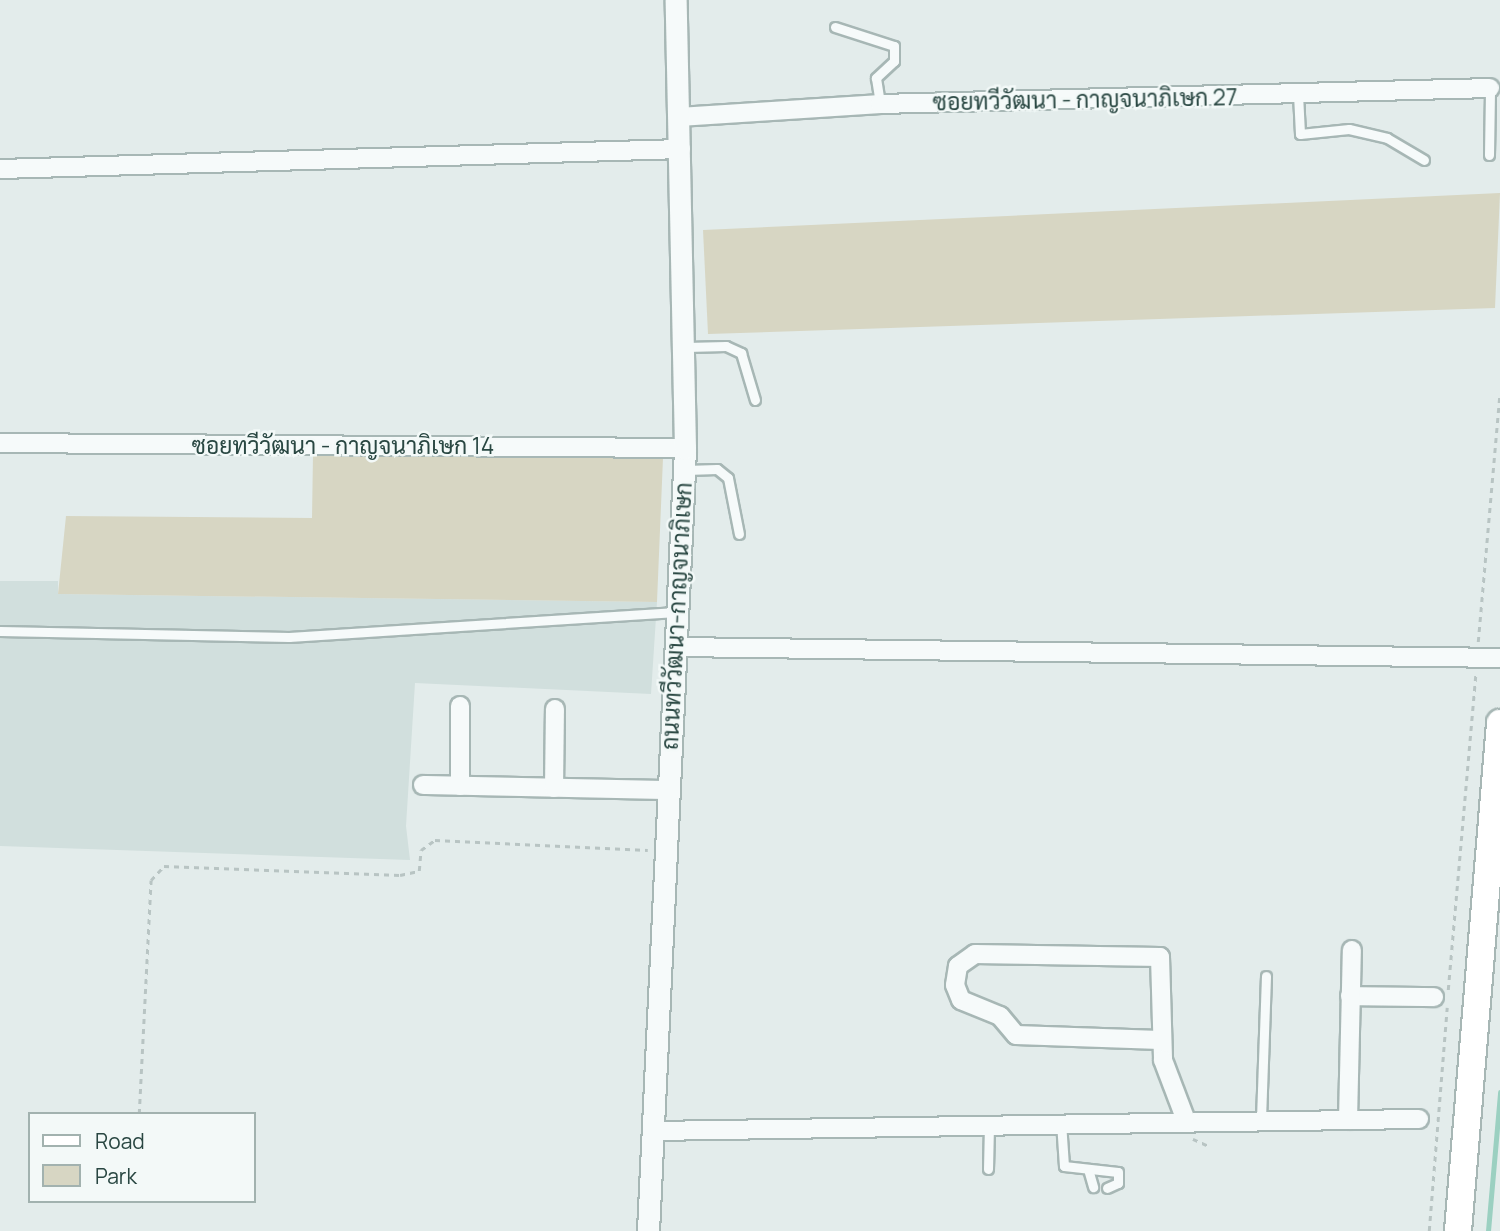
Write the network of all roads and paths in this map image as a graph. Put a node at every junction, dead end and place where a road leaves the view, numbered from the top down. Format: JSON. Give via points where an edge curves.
{"nodes":[{"id":1,"x":676,"y":0,"type":"edge"},
{"id":2,"x":835,"y":27,"type":"dead end"},
{"id":3,"x":1490,"y":88,"type":"joint"},
{"id":4,"x":1298,"y":94,"type":"junction"},
{"id":5,"x":880,"y":104,"type":"junction"},
{"id":6,"x":680,"y":117,"type":"junction"},
{"id":7,"x":681,"y":149,"type":"junction"},
{"id":8,"x":1489,"y":155,"type":"dead end"},
{"id":9,"x":1424,"y":160,"type":"dead end"},
{"id":10,"x":0,"y":169,"type":"edge"},
{"id":11,"x":686,"y":347,"type":"junction"},
{"id":12,"x":1500,"y":393,"type":"edge"},
{"id":13,"x":755,"y":400,"type":"dead end"},
{"id":14,"x":0,"y":443,"type":"edge"},
{"id":15,"x":685,"y":448,"type":"junction"},
{"id":16,"x":684,"y":470,"type":"junction"},
{"id":17,"x":738,"y":534,"type":"dead end"},
{"id":18,"x":677,"y":612,"type":"junction"},
{"id":19,"x":0,"y":631,"type":"edge"},
{"id":20,"x":676,"y":647,"type":"junction"},
{"id":21,"x":1477,"y":658,"type":"junction"},
{"id":22,"x":1500,"y":658,"type":"edge"},
{"id":23,"x":460,"y":706,"type":"dead end"},
{"id":24,"x":555,"y":709,"type":"dead end"},
{"id":25,"x":1500,"y":723,"type":"edge"},
{"id":26,"x":423,"y":785,"type":"dead end"},
{"id":27,"x":460,"y":786,"type":"junction"},
{"id":28,"x":554,"y":788,"type":"junction"},
{"id":29,"x":667,"y":790,"type":"junction"},
{"id":30,"x":663,"y":851,"type":"junction"},
{"id":31,"x":1352,"y":950,"type":"dead end"},
{"id":32,"x":1266,"y":976,"type":"dead end"},
{"id":33,"x":1350,"y":996,"type":"junction"},
{"id":34,"x":1434,"y":997,"type":"dead end"},
{"id":35,"x":1160,"y":1040,"type":"junction"},
{"id":36,"x":139,"y":1112,"type":"edge"},
{"id":37,"x":1185,"y":1118,"type":"junction"},
{"id":38,"x":1261,"y":1119,"type":"junction"},
{"id":39,"x":1419,"y":1119,"type":"dead end"},
{"id":40,"x":1348,"y":1120,"type":"junction"},
{"id":41,"x":1061,"y":1122,"type":"junction"},
{"id":42,"x":989,"y":1123,"type":"junction"},
{"id":43,"x":653,"y":1131,"type":"junction"},
{"id":44,"x":988,"y":1168,"type":"dead end"},
{"id":45,"x":1088,"y":1169,"type":"junction"},
{"id":46,"x":1093,"y":1187,"type":"dead end"},
{"id":47,"x":1107,"y":1188,"type":"dead end"},
{"id":48,"x":648,"y":1231,"type":"edge"},
{"id":49,"x":1429,"y":1231,"type":"edge"},
{"id":50,"x":1458,"y":1231,"type":"edge"}],
"edges":[{"from":1,"to":6,"type":"street","name":"ถนนทวีวัฒนา-กาญจนาภิเษก"},
{"from":2,"to":5,"type":"lane","via":[[894,46],[894,61],[876,78]]},
{"from":3,"to":4,"type":"street","name":"ซอยทวีวัฒนา - กาญจนาภิเษก 27"},
{"from":3,"to":8,"type":"lane"},
{"from":4,"to":5,"type":"street","name":"ซอยทวีวัฒนา - กาญจนาภิเษก 27"},
{"from":4,"to":9,"type":"lane","via":[[1300,134],[1349,129],[1387,138]]},
{"from":5,"to":6,"type":"street","name":"ซอยทวีวัฒนา - กาญจนาภิเษก 27"},
{"from":6,"to":7,"type":"street","name":"ถนนทวีวัฒนา-กาญจนาภิเษก"},
{"from":7,"to":10,"type":"street"},
{"from":7,"to":11,"type":"street","name":"ถนนทวีวัฒนา-กาญจนาภิเษก"},
{"from":11,"to":13,"type":"lane","via":[[726,346],[741,354]]},
{"from":11,"to":15,"type":"street","name":"ถนนทวีวัฒนา-กาญจนาภิเษก"},
{"from":12,"to":21,"type":"path"},
{"from":14,"to":15,"type":"street","name":"ซอยทวีวัฒนา - กาญจนาภิเษก 14"},
{"from":15,"to":16,"type":"street","name":"ถนนทวีวัฒนา-กาญจนาภิเษก"},
{"from":16,"to":17,"type":"lane","via":[[717,469],[728,478]]},
{"from":16,"to":18,"type":"street","name":"ถนนทวีวัฒนา-กาญจนาภิเษก"},
{"from":18,"to":19,"type":"lane","via":[[289,636]]},
{"from":18,"to":20,"type":"street","name":"ถนนทวีวัฒนา-กาญจนาภิเษก"},
{"from":20,"to":21,"type":"street"},
{"from":20,"to":29,"type":"street","name":"ถนนทวีวัฒนา-กาญจนาภิเษก"},
{"from":21,"to":22,"type":"street"},
{"from":21,"to":49,"type":"path"},
{"from":23,"to":27,"type":"street"},
{"from":24,"to":28,"type":"street"},
{"from":25,"to":50,"type":"main road"},
{"from":26,"to":27,"type":"street"},
{"from":27,"to":28,"type":"street"},
{"from":28,"to":29,"type":"street"},
{"from":29,"to":30,"type":"street","name":"ถนนทวีวัฒนา-กาญจนาภิเษก"},
{"from":30,"to":36,"type":"path","via":[[435,840],[421,850],[419,871],[400,875],[164,866],[151,880]]},
{"from":30,"to":43,"type":"street","name":"ถนนทวีวัฒนา-กาญจนาภิเษก"},
{"from":31,"to":33,"type":"street"},
{"from":32,"to":38,"type":"lane"},
{"from":33,"to":34,"type":"street"},
{"from":33,"to":40,"type":"street"},
{"from":35,"to":35,"type":"street","via":[[1160,957],[975,954],[958,966],[955,985],[961,1000],[1000,1016],[1016,1035]]},
{"from":35,"to":37,"type":"street","via":[[1167,1079]]},
{"from":37,"to":38,"type":"street"},
{"from":37,"to":41,"type":"street"},
{"from":38,"to":40,"type":"street"},
{"from":39,"to":40,"type":"street"},
{"from":41,"to":42,"type":"street"},
{"from":41,"to":45,"type":"lane","via":[[1063,1166]]},
{"from":42,"to":43,"type":"street"},
{"from":42,"to":44,"type":"lane"},
{"from":43,"to":48,"type":"street","name":"ถนนทวีวัฒนา-กาญจนาภิเษก"},
{"from":45,"to":46,"type":"lane"},
{"from":45,"to":47,"type":"lane","via":[[1118,1172],[1118,1184]]}]}
